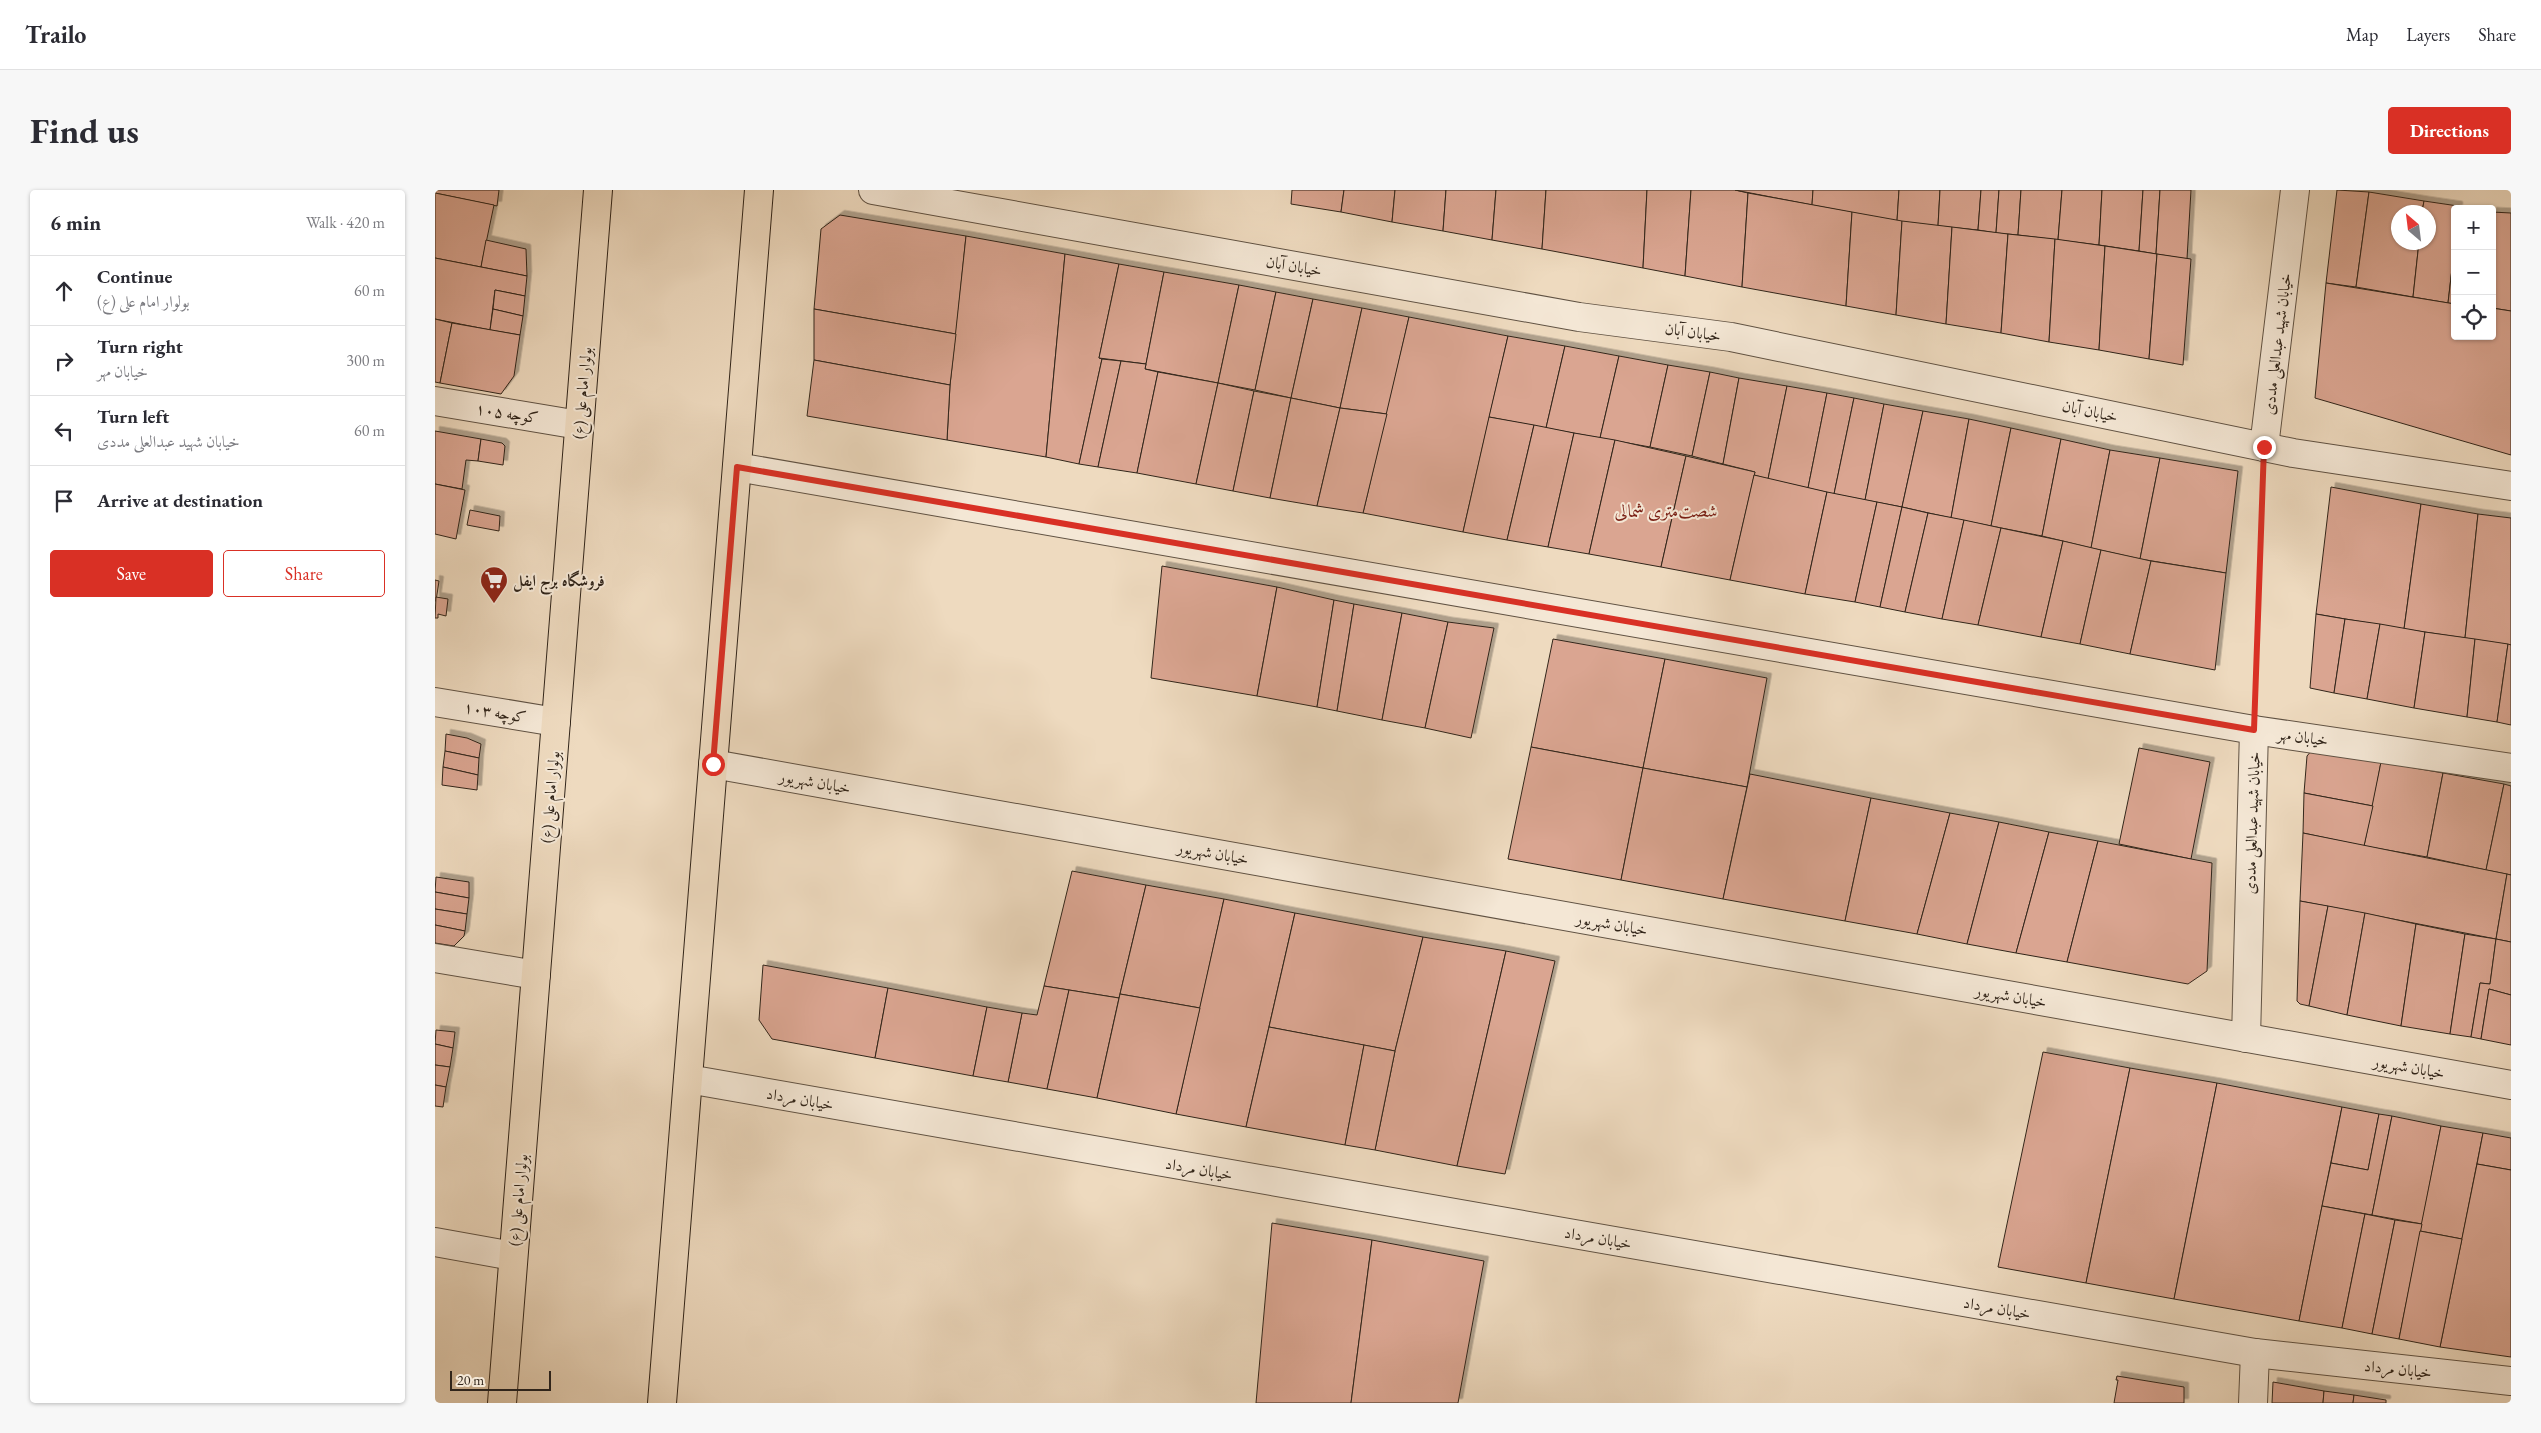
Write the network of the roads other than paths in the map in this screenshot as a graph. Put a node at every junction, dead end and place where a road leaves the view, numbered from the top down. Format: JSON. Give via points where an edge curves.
{"nodes":[{"id":1,"x":598,"y":190,"type":"edge"},
{"id":2,"x":759,"y":190,"type":"edge"},
{"id":3,"x":873,"y":190,"type":"edge"},
{"id":4,"x":2295,"y":190,"type":"edge"},
{"id":5,"x":435,"y":402,"type":"edge"},
{"id":6,"x":579,"y":426,"type":"junction"},
{"id":7,"x":2264,"y":447,"type":"junction"},
{"id":8,"x":737,"y":467,"type":"junction"},
{"id":9,"x":2511,"y":486,"type":"edge"},
{"id":10,"x":435,"y":702,"type":"edge"},
{"id":11,"x":556,"y":722,"type":"junction"},
{"id":12,"x":2254,"y":730,"type":"junction"},
{"id":13,"x":713,"y":764,"type":"junction"},
{"id":14,"x":2511,"y":768,"type":"edge"},
{"id":15,"x":435,"y":958,"type":"edge"},
{"id":16,"x":536,"y":975,"type":"junction"},
{"id":17,"x":2246,"y":1038,"type":"junction"},
{"id":18,"x":688,"y":1079,"type":"junction"},
{"id":19,"x":2511,"y":1085,"type":"edge"},
{"id":20,"x":435,"y":1242,"type":"edge"},
{"id":21,"x":513,"y":1256,"type":"junction"},
{"id":22,"x":2255,"y":1353,"type":"junction"},
{"id":23,"x":2511,"y":1381,"type":"edge"},
{"id":24,"x":502,"y":1403,"type":"edge"},
{"id":25,"x":662,"y":1403,"type":"edge"},
{"id":26,"x":2253,"y":1403,"type":"edge"}],
"edges":[{"from":1,"to":6,"type":"main road","name":"بولوار امام علی (ع)"},
{"from":2,"to":8,"type":"main road"},
{"from":3,"to":7,"type":"street","name":"خیابان آبان","via":[[1579,317],[1731,337]]},
{"from":4,"to":7,"type":"street","name":"خیابان شهید عبدالعلی مددی"},
{"from":5,"to":6,"type":"street","name":"کوچه ۱۰۵"},
{"from":6,"to":11,"type":"main road","name":"بولوار امام علی (ع)"},
{"from":7,"to":9,"type":"street","name":"خیابان آبان"},
{"from":8,"to":12,"type":"street","name":"خیابان مهر"},
{"from":8,"to":13,"type":"main road"},
{"from":10,"to":11,"type":"street","name":"کوچه ۱۰۳"},
{"from":11,"to":16,"type":"main road","name":"بولوار امام علی (ع)"},
{"from":12,"to":14,"type":"street","name":"خیابان مهر"},
{"from":12,"to":17,"type":"street","name":"خیابان شهید عبدالعلی مددی"},
{"from":13,"to":17,"type":"street","name":"خیابان شهریور"},
{"from":13,"to":18,"type":"main road"},
{"from":15,"to":16,"type":"street"},
{"from":16,"to":21,"type":"main road","name":"بولوار امام علی (ع)"},
{"from":17,"to":19,"type":"street","name":"خیابان شهریور"},
{"from":18,"to":22,"type":"street","name":"خیابان مرداد"},
{"from":18,"to":25,"type":"main road"},
{"from":20,"to":21,"type":"street"},
{"from":21,"to":24,"type":"main road","name":"بولوار امام علی (ع)"},
{"from":22,"to":23,"type":"street","name":"خیابان مرداد"},
{"from":22,"to":26,"type":"street"}]}
